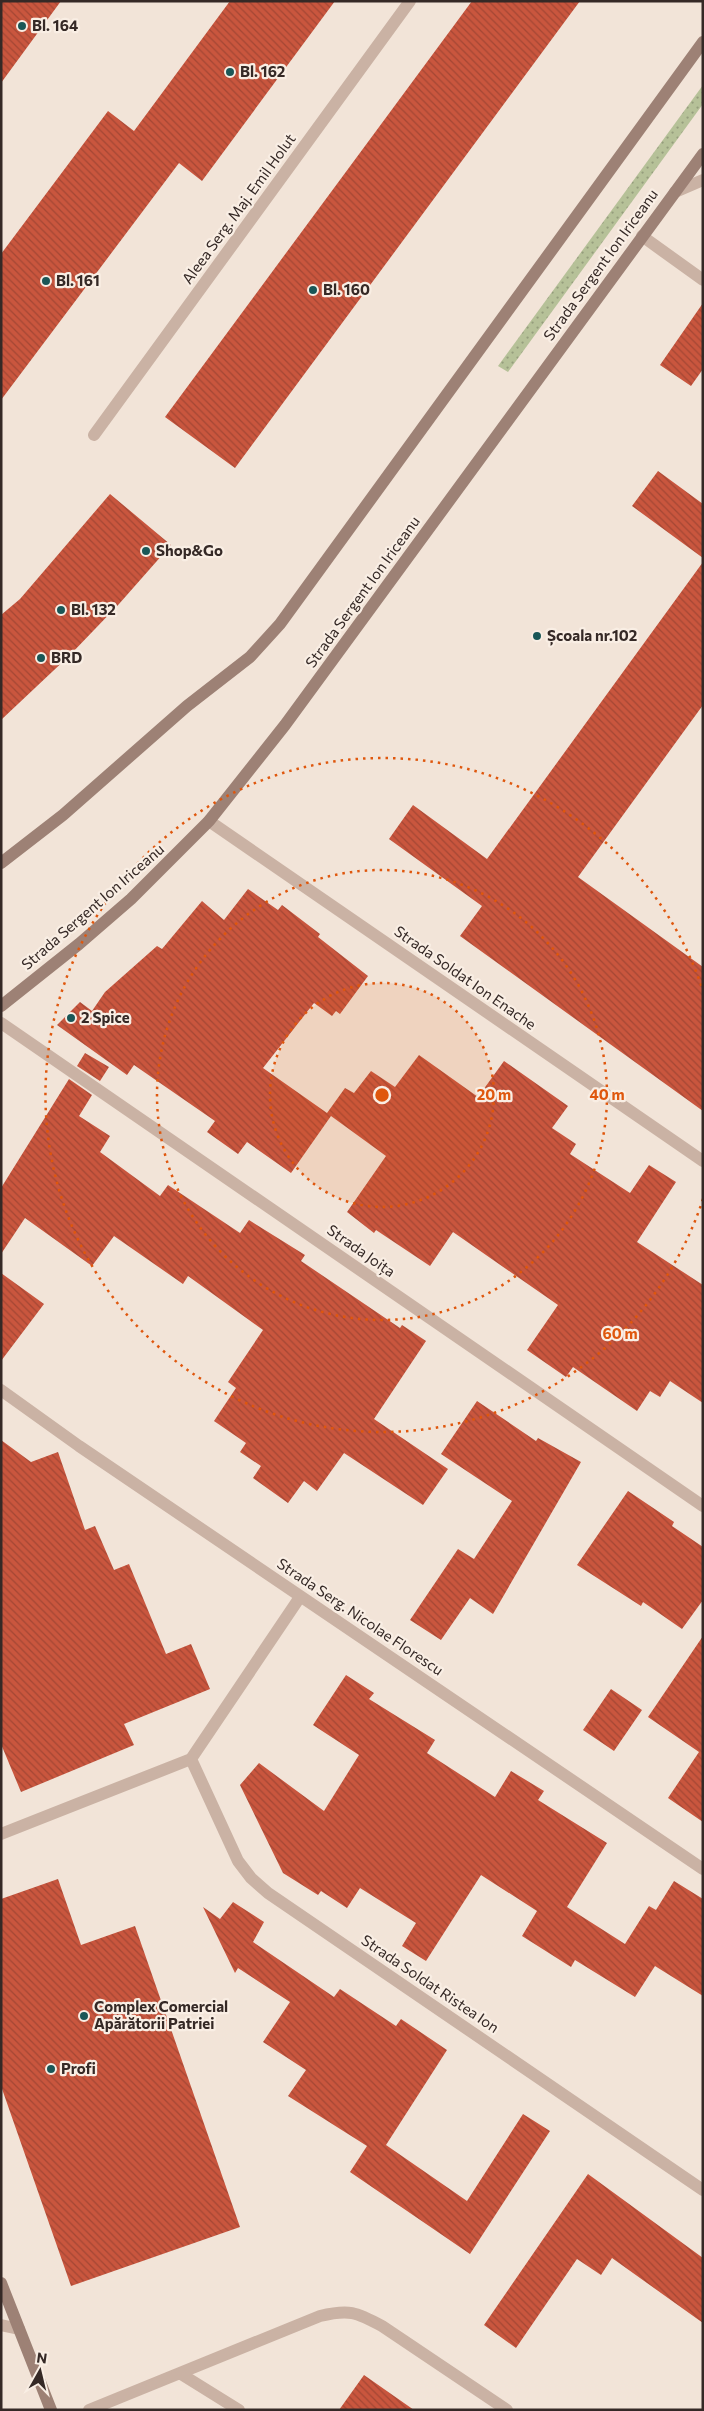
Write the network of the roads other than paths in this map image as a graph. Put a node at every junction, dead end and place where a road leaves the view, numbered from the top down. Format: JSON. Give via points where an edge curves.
{"nodes":[{"id":1,"x":410,"y":1,"type":"edge"},
{"id":2,"x":703,"y":42,"type":"edge"},
{"id":3,"x":703,"y":154,"type":"edge"},
{"id":4,"x":703,"y":180,"type":"edge"},
{"id":5,"x":675,"y":192,"type":"junction"},
{"id":6,"x":642,"y":236,"type":"junction"},
{"id":7,"x":703,"y":280,"type":"edge"},
{"id":8,"x":94,"y":435,"type":"dead end"},
{"id":9,"x":209,"y":821,"type":"junction"},
{"id":10,"x":1,"y":863,"type":"edge"},
{"id":11,"x":1,"y":1006,"type":"edge"},
{"id":12,"x":1,"y":1023,"type":"edge"},
{"id":13,"x":703,"y":1161,"type":"edge"},
{"id":14,"x":1,"y":1390,"type":"edge"},
{"id":15,"x":703,"y":1506,"type":"edge"},
{"id":16,"x":300,"y":1596,"type":"junction"},
{"id":17,"x":191,"y":1759,"type":"junction"},
{"id":18,"x":1,"y":1834,"type":"edge"},
{"id":19,"x":703,"y":1869,"type":"edge"},
{"id":20,"x":703,"y":2190,"type":"edge"},
{"id":21,"x":1,"y":2283,"type":"edge"},
{"id":22,"x":1,"y":2326,"type":"edge"},
{"id":23,"x":19,"y":2329,"type":"junction"},
{"id":24,"x":181,"y":2374,"type":"junction"},
{"id":25,"x":51,"y":2410,"type":"edge"},
{"id":26,"x":89,"y":2410,"type":"edge"},
{"id":27,"x":239,"y":2410,"type":"edge"},
{"id":28,"x":508,"y":2410,"type":"edge"}],
"edges":[{"from":1,"to":8,"type":"street","name":"Aleea Serg. Maj. Emil Holut"},
{"from":2,"to":10,"type":"main road","via":[[274,630],[250,657],[187,706],[63,815]]},
{"from":3,"to":5,"type":"main road","name":"Strada Sergent Ion Iriceanu"},
{"from":4,"to":5,"type":"street"},
{"from":5,"to":6,"type":"main road","name":"Strada Sergent Ion Iriceanu"},
{"from":6,"to":7,"type":"street"},
{"from":6,"to":9,"type":"main road","name":"Strada Sergent Ion Iriceanu","via":[[285,725]]},
{"from":9,"to":11,"type":"main road","name":"Strada Sergent Ion Iriceanu","via":[[131,899]]},
{"from":9,"to":13,"type":"street","name":"Strada Soldat Ion Enache"},
{"from":12,"to":15,"type":"street","name":"Strada Joița"},
{"from":14,"to":16,"type":"street","name":"Strada Serg. Nicolae Florescu"},
{"from":16,"to":17,"type":"street"},
{"from":16,"to":19,"type":"street","name":"Strada Serg. Nicolae Florescu"},
{"from":17,"to":18,"type":"street"},
{"from":17,"to":20,"type":"street","name":"Strada Soldat Ristea Ion","via":[[238,1861],[251,1878]]},
{"from":21,"to":23,"type":"main road"},
{"from":22,"to":23,"type":"street"},
{"from":23,"to":25,"type":"main road"},
{"from":24,"to":26,"type":"street"},
{"from":24,"to":27,"type":"street"},
{"from":24,"to":28,"type":"street","via":[[320,2316],[341,2311],[362,2315],[382,2326]]}]}
